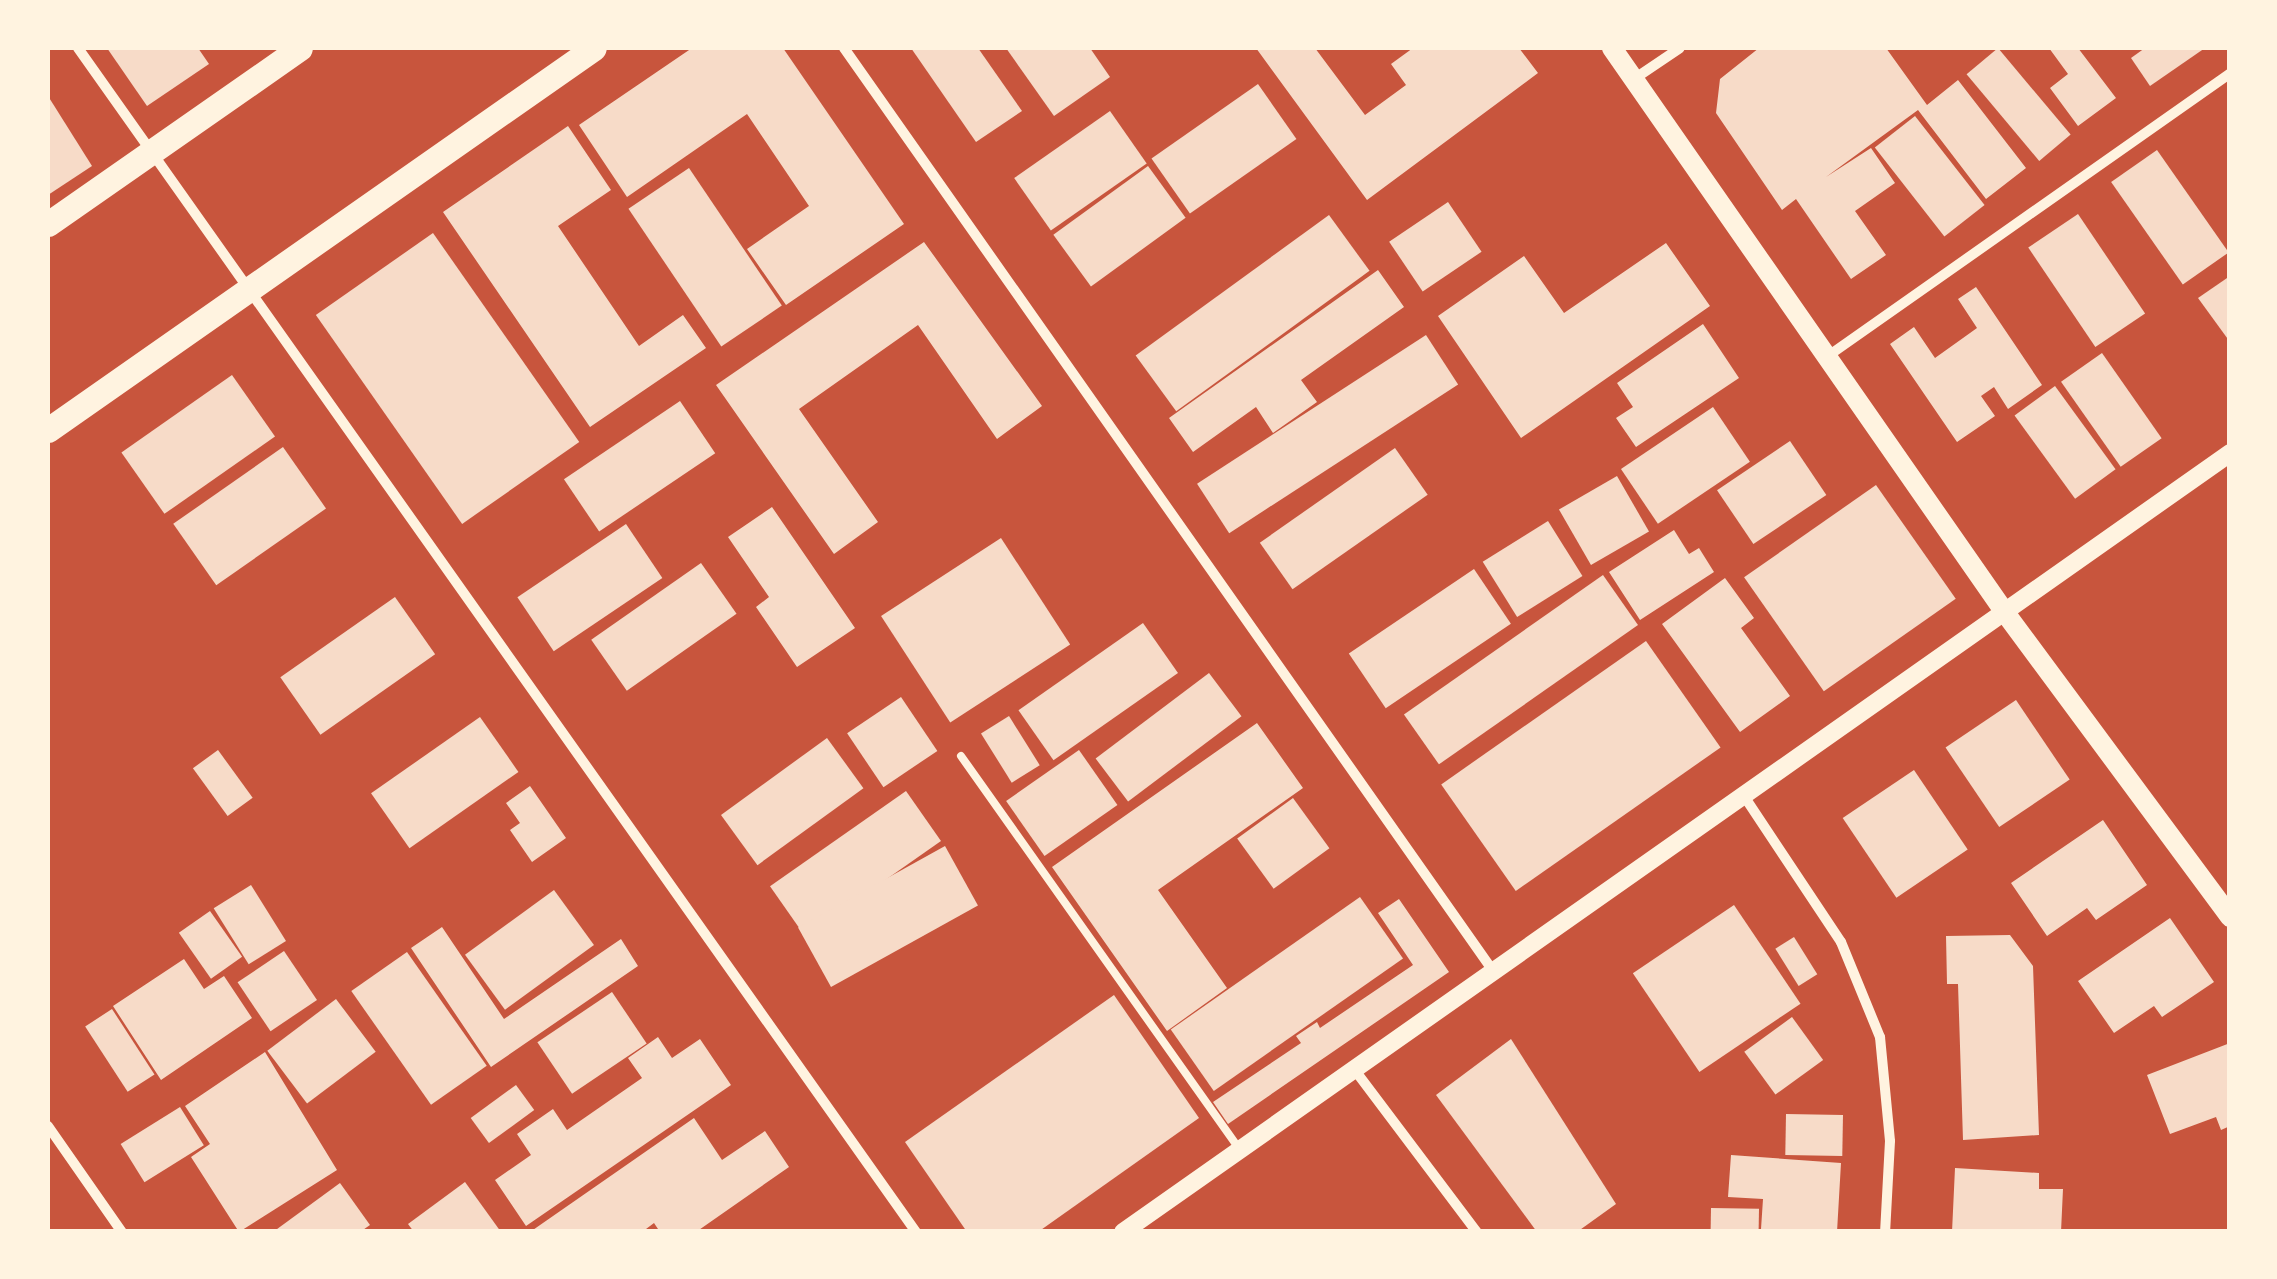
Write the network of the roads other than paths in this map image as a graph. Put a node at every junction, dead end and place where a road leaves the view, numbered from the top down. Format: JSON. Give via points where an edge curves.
{"nodes":[{"id":1,"x":78,"y":48,"type":"edge"},
{"id":2,"x":300,"y":48,"type":"edge"},
{"id":3,"x":594,"y":48,"type":"edge"},
{"id":4,"x":844,"y":48,"type":"edge"},
{"id":5,"x":1612,"y":48,"type":"edge"},
{"id":6,"x":1680,"y":48,"type":"edge"},
{"id":7,"x":2230,"y":73,"type":"edge"},
{"id":8,"x":1634,"y":80,"type":"junction"},
{"id":9,"x":151,"y":152,"type":"junction"},
{"id":10,"x":48,"y":224,"type":"edge"},
{"id":11,"x":248,"y":290,"type":"junction"},
{"id":12,"x":1827,"y":357,"type":"junction"},
{"id":13,"x":48,"y":430,"type":"edge"},
{"id":14,"x":2230,"y":453,"type":"edge"},
{"id":15,"x":2006,"y":614,"type":"junction"},
{"id":16,"x":961,"y":756,"type":"dead end"},
{"id":17,"x":1744,"y":796,"type":"junction"},
{"id":18,"x":2230,"y":917,"type":"edge"},
{"id":19,"x":1494,"y":972,"type":"junction"},
{"id":20,"x":1354,"y":1070,"type":"junction"},
{"id":21,"x":48,"y":1126,"type":"edge"},
{"id":22,"x":1240,"y":1149,"type":"junction"},
{"id":23,"x":122,"y":1232,"type":"edge"},
{"id":24,"x":916,"y":1232,"type":"edge"},
{"id":25,"x":1123,"y":1232,"type":"edge"},
{"id":26,"x":1476,"y":1232,"type":"edge"},
{"id":27,"x":1886,"y":1232,"type":"edge"}],
"edges":[{"from":1,"to":9,"type":"street"},
{"from":2,"to":9,"type":"main road"},
{"from":3,"to":11,"type":"main road"},
{"from":4,"to":19,"type":"street"},
{"from":5,"to":8,"type":"main road"},
{"from":6,"to":8,"type":"street"},
{"from":7,"to":12,"type":"street"},
{"from":8,"to":12,"type":"main road"},
{"from":9,"to":10,"type":"main road"},
{"from":9,"to":11,"type":"street"},
{"from":11,"to":13,"type":"main road"},
{"from":11,"to":24,"type":"street"},
{"from":12,"to":15,"type":"main road"},
{"from":14,"to":15,"type":"street"},
{"from":15,"to":17,"type":"street"},
{"from":15,"to":18,"type":"main road"},
{"from":16,"to":22,"type":"lane"},
{"from":17,"to":19,"type":"street"},
{"from":17,"to":27,"type":"street","via":[[1840,942],[1880,1037],[1890,1141]]},
{"from":19,"to":20,"type":"street"},
{"from":20,"to":22,"type":"street"},
{"from":20,"to":26,"type":"street"},
{"from":21,"to":23,"type":"street"},
{"from":22,"to":25,"type":"street"}]}
